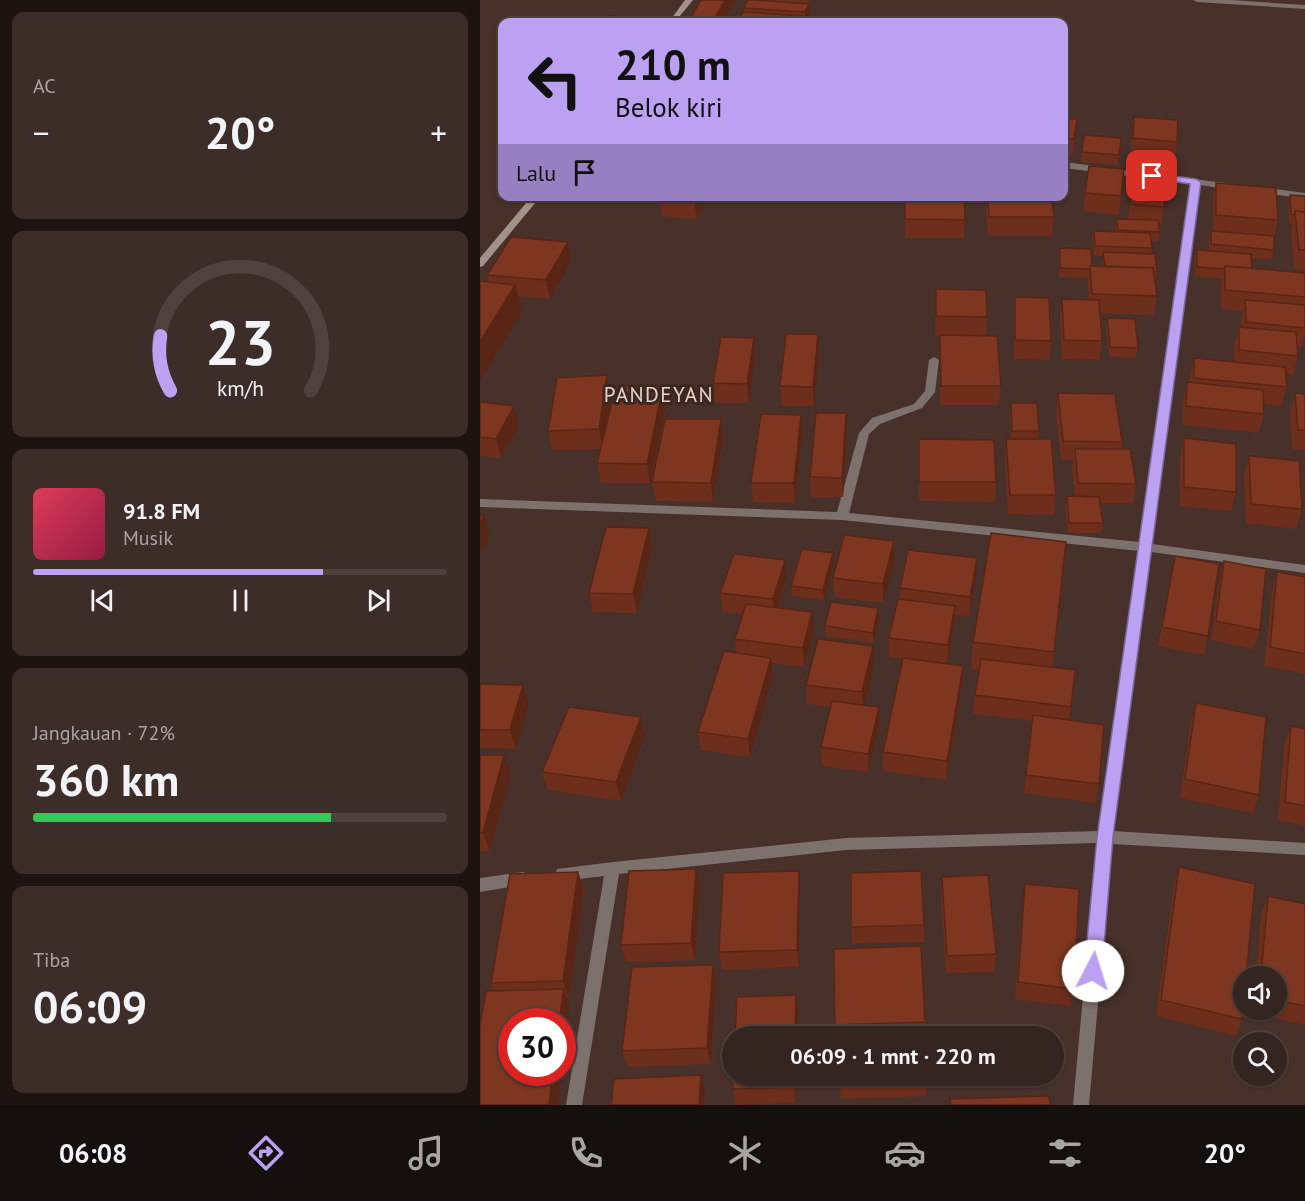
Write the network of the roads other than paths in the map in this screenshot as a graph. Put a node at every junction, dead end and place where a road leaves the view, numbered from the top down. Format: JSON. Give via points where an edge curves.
{"nodes":[{"id":1,"x":689,"y":0,"type":"edge"},
{"id":2,"x":1197,"y":0,"type":"edge"},
{"id":3,"x":1305,"y":7,"type":"edge"},
{"id":4,"x":675,"y":18,"type":"edge"},
{"id":5,"x":1068,"y":166,"type":"edge"},
{"id":6,"x":1196,"y":182,"type":"junction"},
{"id":7,"x":1239,"y":188,"type":"edge"},
{"id":8,"x":1250,"y":189,"type":"edge"},
{"id":9,"x":1305,"y":196,"type":"edge"},
{"id":10,"x":533,"y":201,"type":"edge"},
{"id":11,"x":480,"y":264,"type":"edge"},
{"id":12,"x":934,"y":360,"type":"dead end"},
{"id":13,"x":480,"y":503,"type":"edge"},
{"id":14,"x":842,"y":516,"type":"junction"},
{"id":15,"x":1144,"y":547,"type":"junction"},
{"id":16,"x":1305,"y":569,"type":"edge"},
{"id":17,"x":1105,"y":837,"type":"junction"},
{"id":18,"x":1305,"y":849,"type":"edge"},
{"id":19,"x":613,"y":868,"type":"junction"},
{"id":20,"x":480,"y":885,"type":"edge"},
{"id":21,"x":574,"y":1105,"type":"edge"},
{"id":22,"x":1081,"y":1105,"type":"edge"}],
"edges":[{"from":1,"to":4,"type":"street"},
{"from":2,"to":3,"type":"street"},
{"from":5,"to":6,"type":"street"},
{"from":6,"to":7,"type":"street"},
{"from":6,"to":15,"type":"street"},
{"from":8,"to":9,"type":"street"},
{"from":10,"to":11,"type":"street"},
{"from":12,"to":14,"type":"street","via":[[930,392],[918,406],[876,421],[864,433]]},
{"from":13,"to":14,"type":"street"},
{"from":14,"to":15,"type":"street"},
{"from":15,"to":16,"type":"street"},
{"from":15,"to":17,"type":"street"},
{"from":17,"to":18,"type":"street"},
{"from":17,"to":19,"type":"street","via":[[846,844]]},
{"from":17,"to":22,"type":"street"},
{"from":19,"to":20,"type":"street"},
{"from":19,"to":21,"type":"street"}]}
